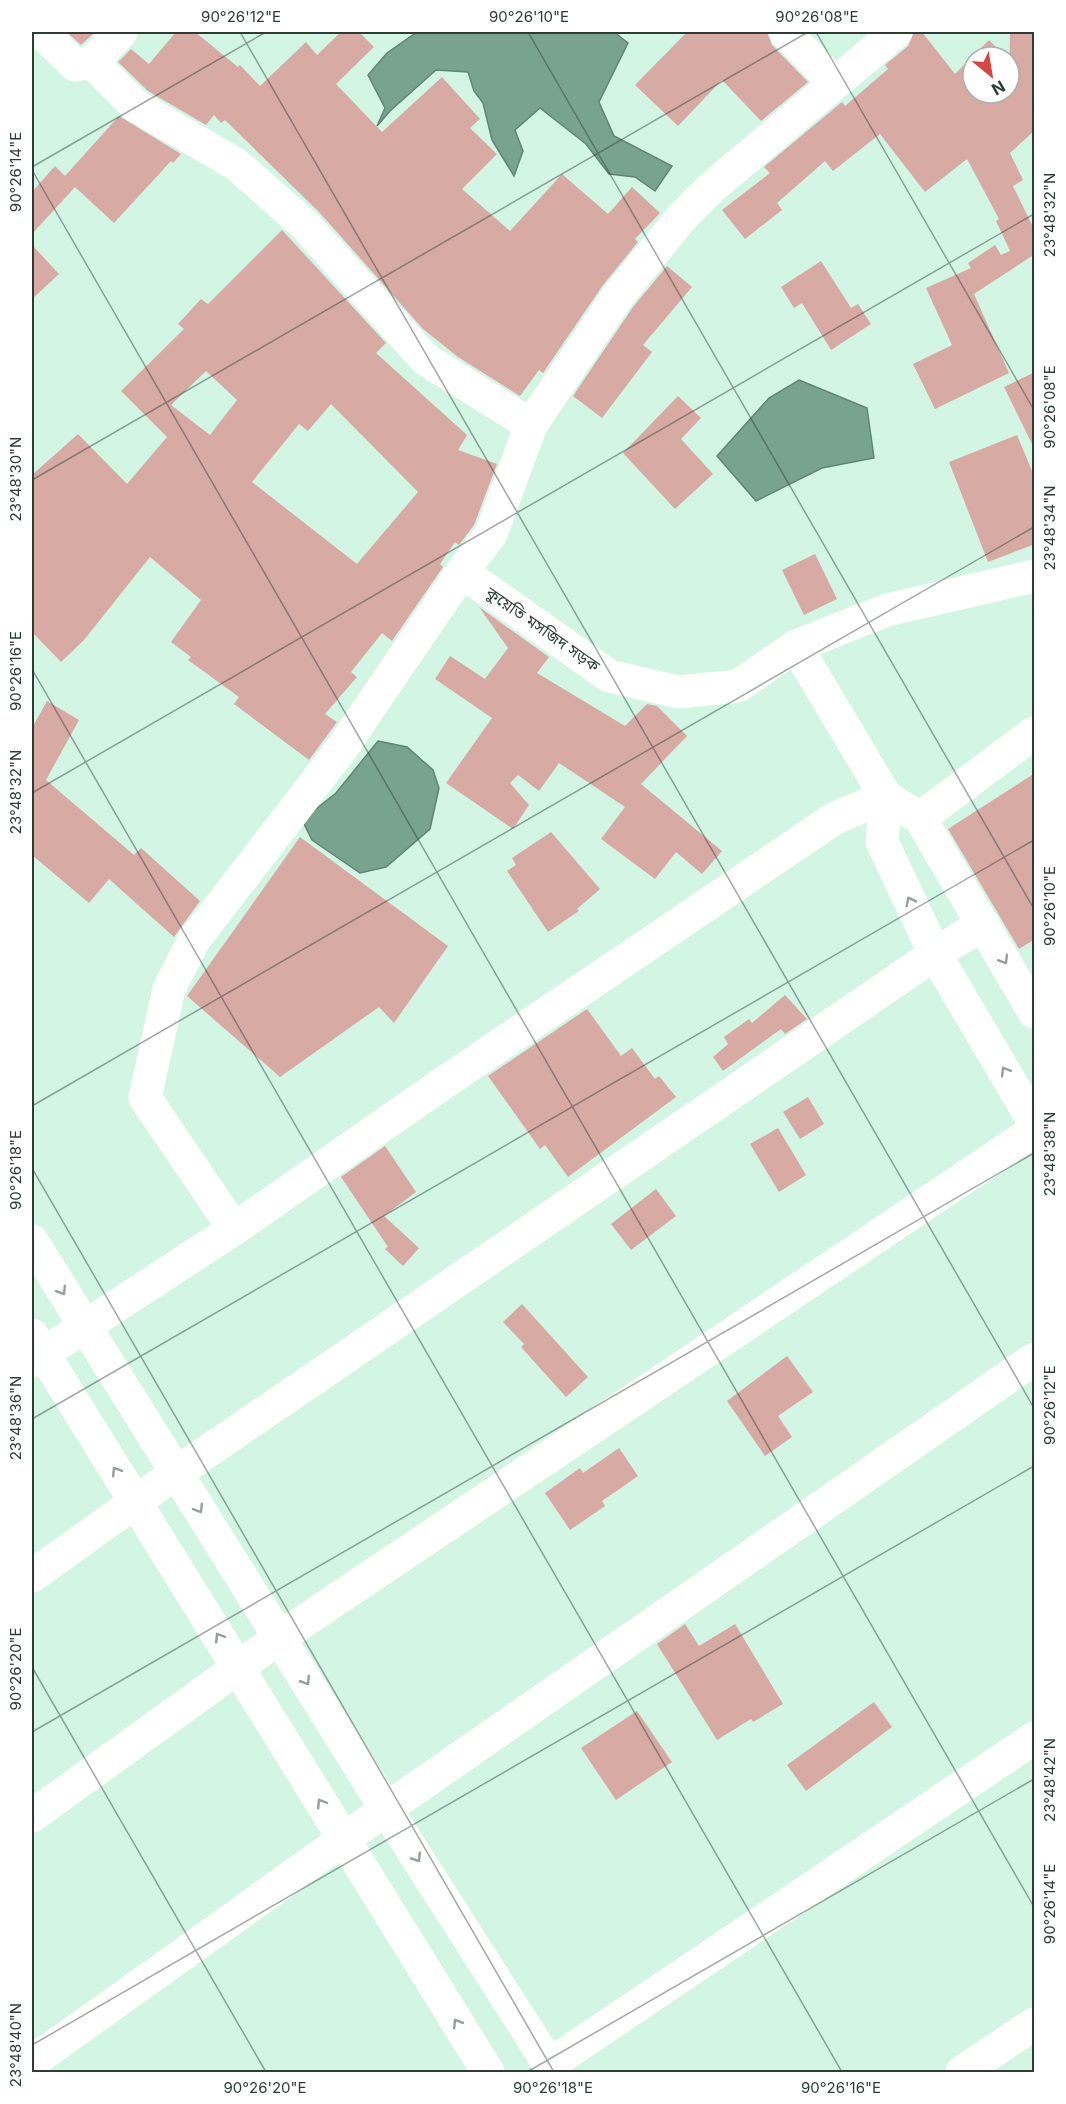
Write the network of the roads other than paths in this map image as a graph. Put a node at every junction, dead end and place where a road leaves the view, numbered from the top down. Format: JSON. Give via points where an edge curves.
{"nodes":[{"id":1,"x":41,"y":32,"type":"edge"},
{"id":2,"x":121,"y":32,"type":"edge"},
{"id":3,"x":785,"y":32,"type":"edge"},
{"id":4,"x":896,"y":32,"type":"edge"},
{"id":5,"x":92,"y":62,"type":"junction"},
{"id":6,"x":835,"y":83,"type":"junction"},
{"id":7,"x":531,"y":425,"type":"junction"},
{"id":8,"x":462,"y":572,"type":"junction"},
{"id":9,"x":1035,"y":576,"type":"edge"},
{"id":10,"x":796,"y":646,"type":"junction"},
{"id":11,"x":1035,"y":733,"type":"edge"},
{"id":12,"x":886,"y":797,"type":"junction"},
{"id":13,"x":920,"y":818,"type":"junction"},
{"id":14,"x":983,"y":924,"type":"junction"},
{"id":15,"x":935,"y":954,"type":"junction"},
{"id":16,"x":1035,"y":1012,"type":"edge"},
{"id":17,"x":1035,"y":1122,"type":"edge"},
{"id":18,"x":1035,"y":1131,"type":"edge"},
{"id":19,"x":234,"y":1229,"type":"junction"},
{"id":20,"x":32,"y":1241,"type":"edge"},
{"id":21,"x":84,"y":1325,"type":"junction"},
{"id":22,"x":35,"y":1349,"type":"edge"},
{"id":23,"x":1035,"y":1359,"type":"edge"},
{"id":24,"x":176,"y":1473,"type":"junction"},
{"id":25,"x":135,"y":1502,"type":"junction"},
{"id":26,"x":32,"y":1576,"type":"edge"},
{"id":27,"x":279,"y":1638,"type":"junction"},
{"id":28,"x":238,"y":1668,"type":"junction"},
{"id":29,"x":1035,"y":1738,"type":"edge"},
{"id":30,"x":386,"y":1809,"type":"junction"},
{"id":31,"x":32,"y":1816,"type":"edge"},
{"id":32,"x":344,"y":1840,"type":"junction"},
{"id":33,"x":1035,"y":2024,"type":"edge"},
{"id":34,"x":32,"y":2062,"type":"edge"},
{"id":35,"x":475,"y":2068,"type":"edge"},
{"id":36,"x":552,"y":2069,"type":"edge"},
{"id":37,"x":962,"y":2073,"type":"edge"}],
"edges":[{"from":1,"to":5,"type":"street","via":[[75,65]]},
{"from":2,"to":5,"type":"street"},
{"from":3,"to":6,"type":"street"},
{"from":4,"to":6,"type":"street"},
{"from":5,"to":7,"type":"street","via":[[136,106],[237,165],[305,225],[425,359]]},
{"from":6,"to":7,"type":"street","via":[[682,217],[618,296]]},
{"from":7,"to":8,"type":"street","via":[[491,534]]},
{"from":8,"to":10,"type":"street","name":"কুয়েতি মসজিদ সড়ক","via":[[609,675],[678,692],[738,686]]},
{"from":8,"to":19,"type":"street","via":[[342,748],[194,940],[169,989],[145,1098]]},
{"from":9,"to":10,"type":"street","name":"কুয়েতি মসজিদ সড়ক","via":[[887,610]]},
{"from":10,"to":12,"type":"street"},
{"from":11,"to":13,"type":"street"},
{"from":12,"to":13,"type":"street"},
{"from":15,"to":12,"type":"street","one_way":true,"via":[[882,842]]},
{"from":12,"to":19,"type":"street","via":[[835,818]]},
{"from":13,"to":14,"type":"street"},
{"from":14,"to":15,"type":"street"},
{"from":14,"to":16,"type":"street","one_way":true},
{"from":17,"to":15,"type":"street","one_way":true},
{"from":15,"to":24,"type":"street"},
{"from":18,"to":27,"type":"street"},
{"from":19,"to":21,"type":"street"},
{"from":20,"to":21,"type":"street","one_way":true},
{"from":21,"to":22,"type":"street"},
{"from":21,"to":24,"type":"street"},
{"from":25,"to":22,"type":"street","one_way":true},
{"from":23,"to":30,"type":"street"},
{"from":24,"to":25,"type":"street"},
{"from":24,"to":27,"type":"street","one_way":true},
{"from":25,"to":26,"type":"street"},
{"from":28,"to":25,"type":"street","one_way":true},
{"from":27,"to":28,"type":"street"},
{"from":27,"to":30,"type":"street","one_way":true},
{"from":28,"to":31,"type":"street"},
{"from":32,"to":28,"type":"street","one_way":true},
{"from":29,"to":36,"type":"street"},
{"from":30,"to":32,"type":"street"},
{"from":30,"to":36,"type":"street","one_way":true},
{"from":32,"to":34,"type":"street"},
{"from":35,"to":32,"type":"street","one_way":true},
{"from":33,"to":37,"type":"street"}]}
